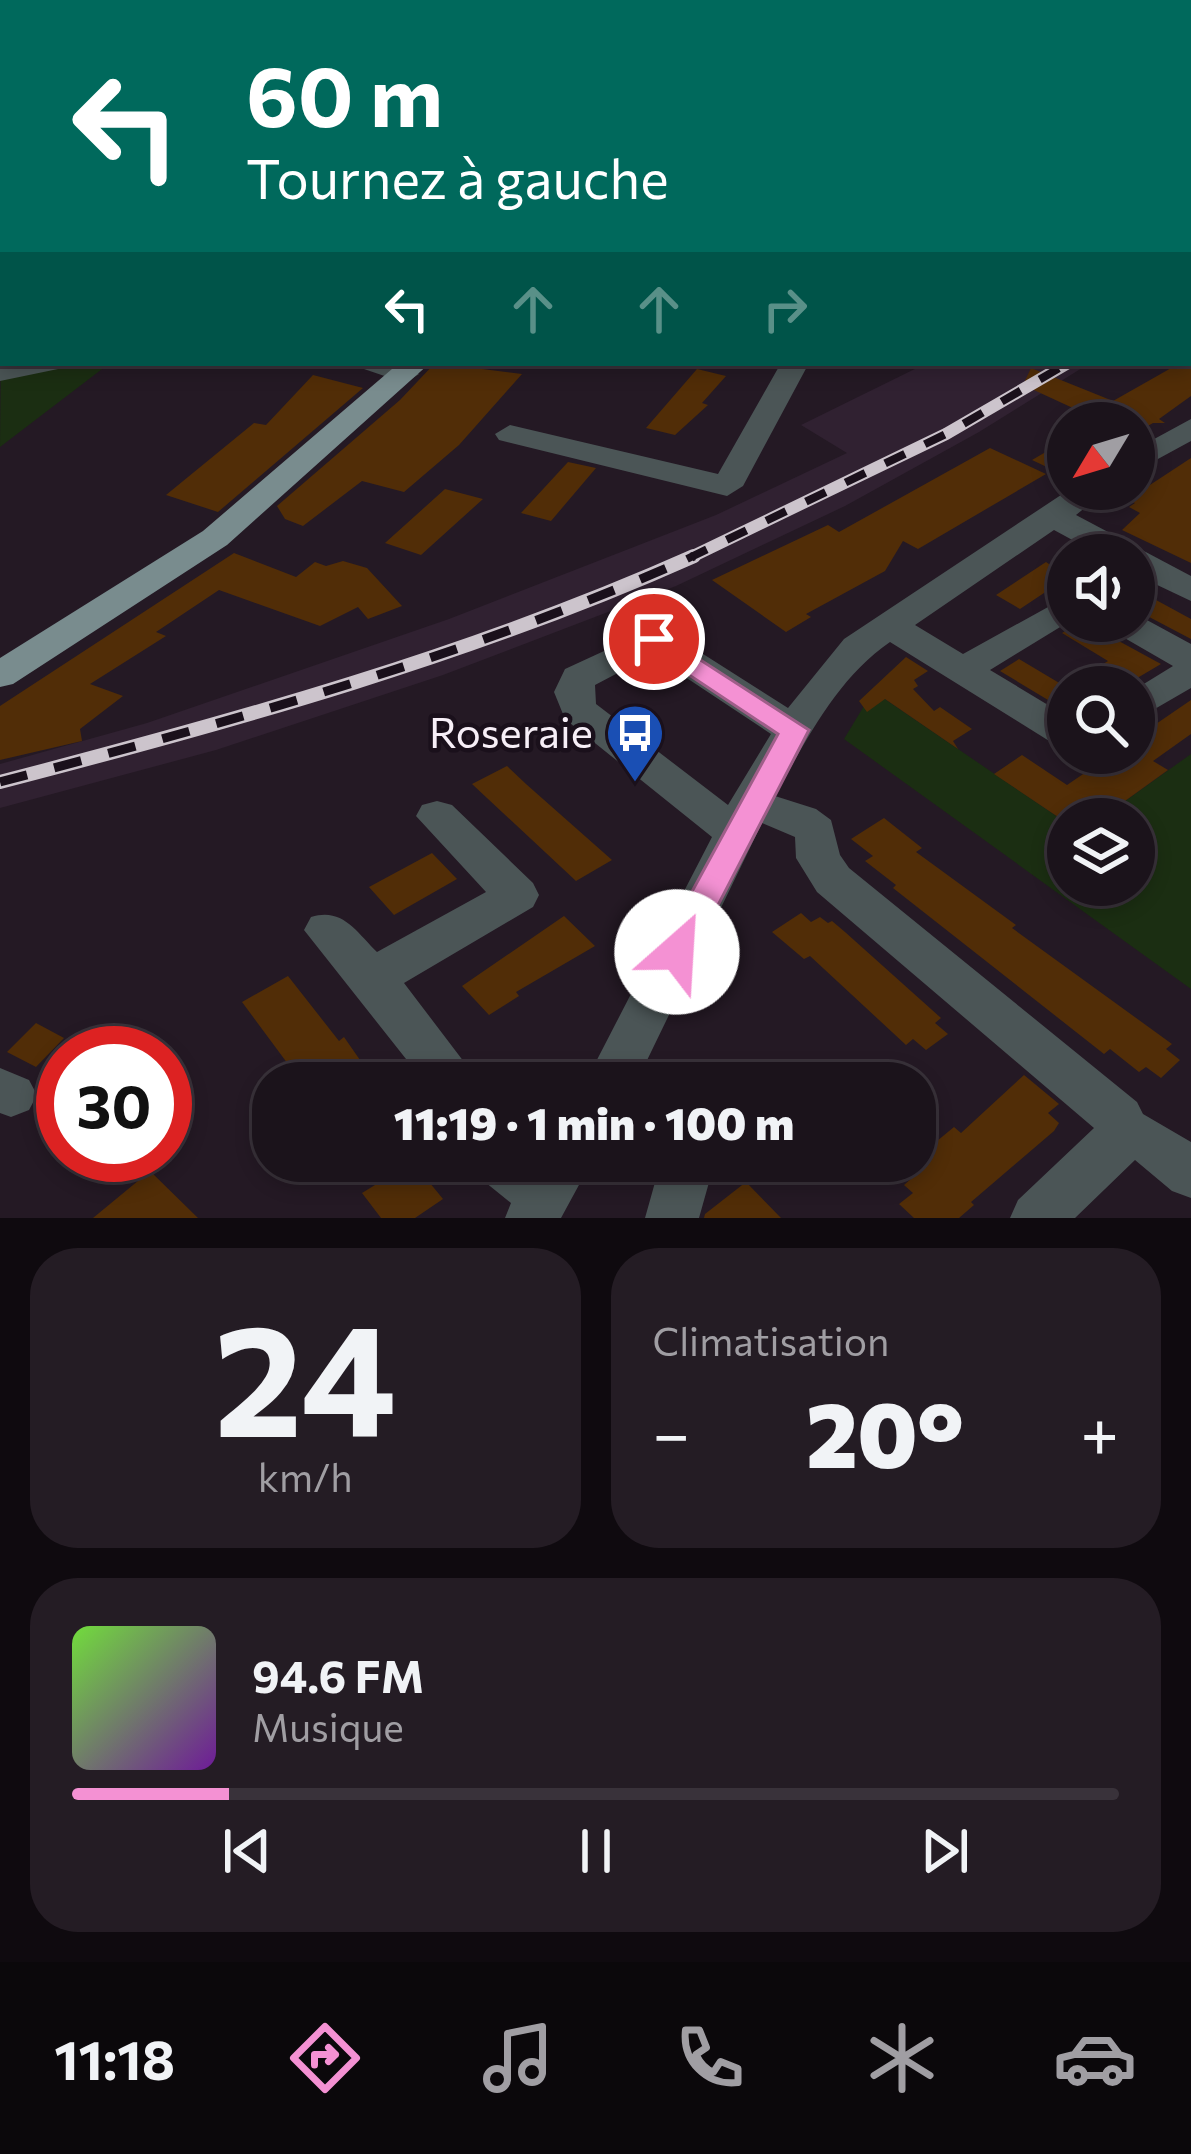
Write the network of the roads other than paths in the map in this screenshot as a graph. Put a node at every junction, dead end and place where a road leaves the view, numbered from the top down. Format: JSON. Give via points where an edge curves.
{"nodes":[{"id":1,"x":30,"y":366,"type":"edge"},
{"id":2,"x":398,"y":366,"type":"edge"},
{"id":3,"x":793,"y":366,"type":"edge"},
{"id":4,"x":0,"y":371,"type":"edge"},
{"id":5,"x":1191,"y":428,"type":"edge"},
{"id":6,"x":510,"y":434,"type":"dead end"},
{"id":7,"x":1155,"y":451,"type":"edge"},
{"id":8,"x":1064,"y":510,"type":"edge"},
{"id":9,"x":1054,"y":517,"type":"junction"},
{"id":10,"x":1086,"y":534,"type":"edge"},
{"id":11,"x":1155,"y":571,"type":"edge"},
{"id":12,"x":1191,"y":590,"type":"edge"},
{"id":13,"x":1047,"y":620,"type":"edge"},
{"id":14,"x":889,"y":625,"type":"junction"},
{"id":15,"x":1155,"y":640,"type":"edge"},
{"id":16,"x":1191,"y":660,"type":"edge"},
{"id":17,"x":1191,"y":670,"type":"edge"},
{"id":18,"x":961,"y":671,"type":"junction"},
{"id":19,"x":0,"y":675,"type":"edge"},
{"id":20,"x":1155,"y":694,"type":"edge"},
{"id":21,"x":1047,"y":722,"type":"edge"},
{"id":22,"x":794,"y":730,"type":"junction"},
{"id":23,"x":437,"y":816,"type":"dead end"},
{"id":24,"x":744,"y":819,"type":"junction"},
{"id":25,"x":327,"y":930,"type":"dead end"},
{"id":26,"x":372,"y":978,"type":"junction"},
{"id":27,"x":438,"y":1062,"type":"edge"},
{"id":28,"x":628,"y":1062,"type":"edge"},
{"id":29,"x":1120,"y":1128,"type":"junction"},
{"id":30,"x":1191,"y":1174,"type":"edge"},
{"id":31,"x":682,"y":1182,"type":"edge"},
{"id":32,"x":672,"y":1218,"type":"edge"},
{"id":33,"x":1037,"y":1218,"type":"edge"}],
"edges":[{"from":1,"to":4,"type":"street"},
{"from":2,"to":19,"type":"main road","via":[[215,538]]},
{"from":3,"to":6,"type":"street","via":[[727,486]]},
{"from":5,"to":7,"type":"street"},
{"from":8,"to":9,"type":"street"},
{"from":9,"to":10,"type":"street"},
{"from":9,"to":14,"type":"street"},
{"from":11,"to":12,"type":"street"},
{"from":13,"to":18,"type":"street"},
{"from":14,"to":18,"type":"street"},
{"from":14,"to":22,"type":"street","via":[[830,676]]},
{"from":15,"to":16,"type":"street"},
{"from":17,"to":20,"type":"street"},
{"from":18,"to":21,"type":"street"},
{"from":22,"to":24,"type":"street"},
{"from":22,"to":24,"type":"street","via":[[654,639],[578,678],[579,710]]},
{"from":23,"to":26,"type":"street","via":[[517,895]]},
{"from":24,"to":28,"type":"street"},
{"from":24,"to":29,"type":"street","via":[[801,820],[816,831],[818,858],[833,880],[1103,1100]]},
{"from":25,"to":26,"type":"street"},
{"from":26,"to":27,"type":"street"},
{"from":29,"to":30,"type":"street"},
{"from":29,"to":33,"type":"street","via":[[1121,1140]]},
{"from":31,"to":32,"type":"street"}]}
